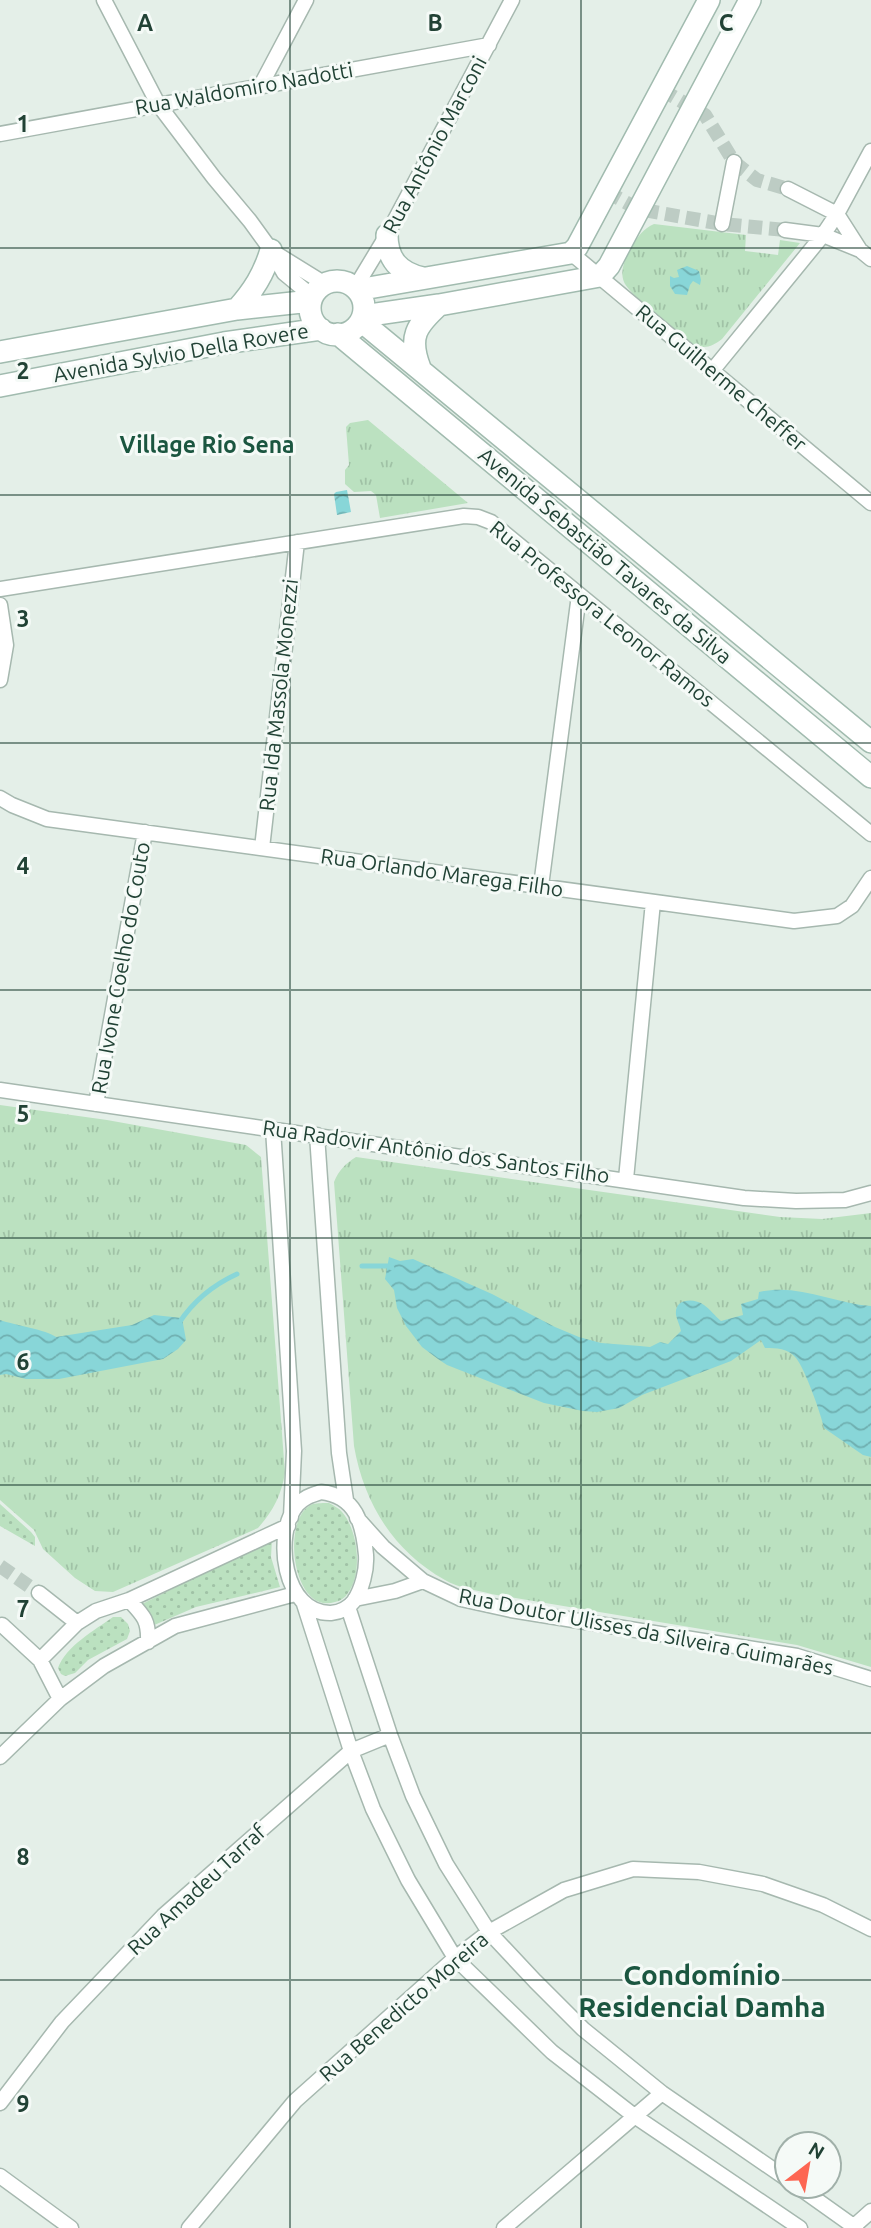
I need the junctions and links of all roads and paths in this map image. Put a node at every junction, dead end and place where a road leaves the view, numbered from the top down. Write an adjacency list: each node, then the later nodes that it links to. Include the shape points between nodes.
1 (104, 0): 8 (street)
2 (306, 0): 7 (street)
3 (512, 0): 6 (street, Rua Antônio Marconi)
4 (709, 0): 19 (main road)
5 (750, 0): 21 (main road)
6 (489, 45): 7 (street, Rua Waldomiro Nadotti); 16 (street, Rua Antônio Marconi)
7 (260, 87): 8 (street, Rua Waldomiro Nadotti)
8 (158, 104): 9 (street, Rua Waldomiro Nadotti); 18 (street)
9 (0, 134)
10 (871, 151): 13 (street)
11 (734, 162): 14 (street)
12 (788, 189): 13 (street)
13 (837, 214): 17 (street); 20 (street)
14 (722, 223)
15 (785, 230): 17 (street)
16 (387, 234): 22 (main road, via 387,248 397,265); 23 (street, Rua Antônio Marconi)
17 (823, 235): 20 (street); 31 (street)
18 (271, 250): 24 (street); 26 (main road, via 254,290)
19 (571, 253): 21 (street, Rua Guilherme Cheffer); 22 (main road)
20 (866, 254)
21 (600, 276): 25 (main road); 31 (street, Rua Guilherme Cheffer)
22 (423, 278): 23 (main road)
23 (356, 289): 24 (main road, via 332,282); 27 (main road, via 364,304)
24 (316, 294): 26 (main road, Avenida Sylvio Della Rovere); 28 (main road, via 312,316)
25 (439, 305): 27 (main road); 30 (main road, via 414,336)
26 (237, 309): 29 (main road, Avenida Sylvio Della Rovere)
27 (362, 318): 28 (main road, via 353,329); 30 (main road, Avenida Sebastião Tavares da Silva)
28 (330, 332): 32 (main road, Avenida Sylvio Della Rovere, via 224,343); 40 (main road, Avenida Sebastião Tavares da Silva)
29 (0, 352)
30 (420, 368): 38 (main road, Avenida Sebastião Tavares da Silva)
31 (712, 370): 33 (street, Rua Guilherme Cheffer)
32 (0, 386)
33 (871, 503)
34 (297, 542): 35 (street, Rua Professora Leonor Ramos); 36 (street, Rua Professora Leonor Ramos, via 478,517 491,522); 46 (street, Rua Ida Massola Monezzi)
35 (0, 589)
36 (579, 595): 45 (street, Rua Professora Leonor Ramos); 48 (street)
37 (0, 605): 39 (street, via 6,645)
38 (779, 667): 40 (main road, via 777,677); 41 (main road, Avenida Sebastião Tavares da Silva)
39 (0, 680)
40 (762, 687): 42 (main road, Avenida Sebastião Tavares da Silva)
41 (871, 742)
42 (871, 778)
43 (0, 797): 44 (street, Rua Orlando Marega Filho, via 47,819)
44 (145, 832): 46 (street, Rua Orlando Marega Filho); 51 (street, Rua Ivone Coelho do Couto)
45 (871, 834)
46 (262, 848): 48 (street, Rua Orlando Marega Filho)
47 (871, 878): 49 (street, Rua Orlando Marega Filho, via 852,906 837,916 794,921)
48 (541, 886): 49 (street, Rua Orlando Marega Filho)
49 (653, 902): 54 (street)
50 (0, 1090): 51 (street, Rua Radovir Antônio dos Santos Filho)
51 (96, 1104): 52 (street, Rua Radovir Antônio dos Santos Filho)
52 (273, 1129): 53 (street, Rua Radovir Antônio dos Santos Filho); 58 (street, via 294,1451)
53 (317, 1135): 54 (street, Rua Radovir Antônio dos Santos Filho); 56 (street)
54 (625, 1179): 55 (street, Rua Radovir Antônio dos Santos Filho, via 744,1198 796,1201 845,1200)
55 (871, 1193)
56 (346, 1500): 57 (street); 58 (street, via 321,1492 308,1496 297,1505)
57 (357, 1518): 59 (street, Rua Doutor Ulisses da Silveira Guimarães); 63 (street, via 367,1561)
58 (289, 1522): 61 (street, via 286,1563); 62 (street)
59 (423, 1581): 63 (street); 68 (street, Rua Doutor Ulisses da Silveira Guimarães, via 461,1599 511,1611 797,1656)
60 (39, 1593): 64 (street)
61 (300, 1599): 63 (street, via 321,1612 341,1611); 66 (street, via 175,1626); 71 (street)
62 (129, 1600): 64 (street); 66 (street, via 146,1618)
63 (352, 1603): 70 (street)
64 (77, 1623): 67 (street)
65 (2, 1625): 67 (street)
66 (148, 1642): 69 (street, via 104,1666)
67 (40, 1660): 69 (street)
68 (871, 1679)
69 (60, 1699): 72 (street)
70 (390, 1735): 71 (street, Rua Amadeu Tarraf); 74 (street, via 446,1864)
71 (351, 1751): 75 (street, via 408,1880); 77 (street, Rua Amadeu Tarraf, via 163,1916 62,2022)
72 (0, 1757)
73 (871, 1929): 74 (street, Rua Benedicto Moreira, via 823,1905 763,1884 699,1872 634,1869 565,1890)
74 (489, 1931): 75 (street, Rua Benedicto Moreira); 76 (street, via 583,2029)
75 (455, 1958): 78 (street, via 552,2052); 85 (street, Rua Benedicto Moreira, via 295,2101)
76 (662, 2093): 78 (street); 79 (street)
77 (0, 2103)
78 (633, 2115): 86 (street); 87 (street)
79 (773, 2169)
80 (0, 2176): 84 (street)
81 (816, 2200): 83 (street)
82 (871, 2211): 83 (street)
83 (854, 2227)
84 (71, 2228)
85 (188, 2228)
86 (504, 2228)
87 (800, 2228)

